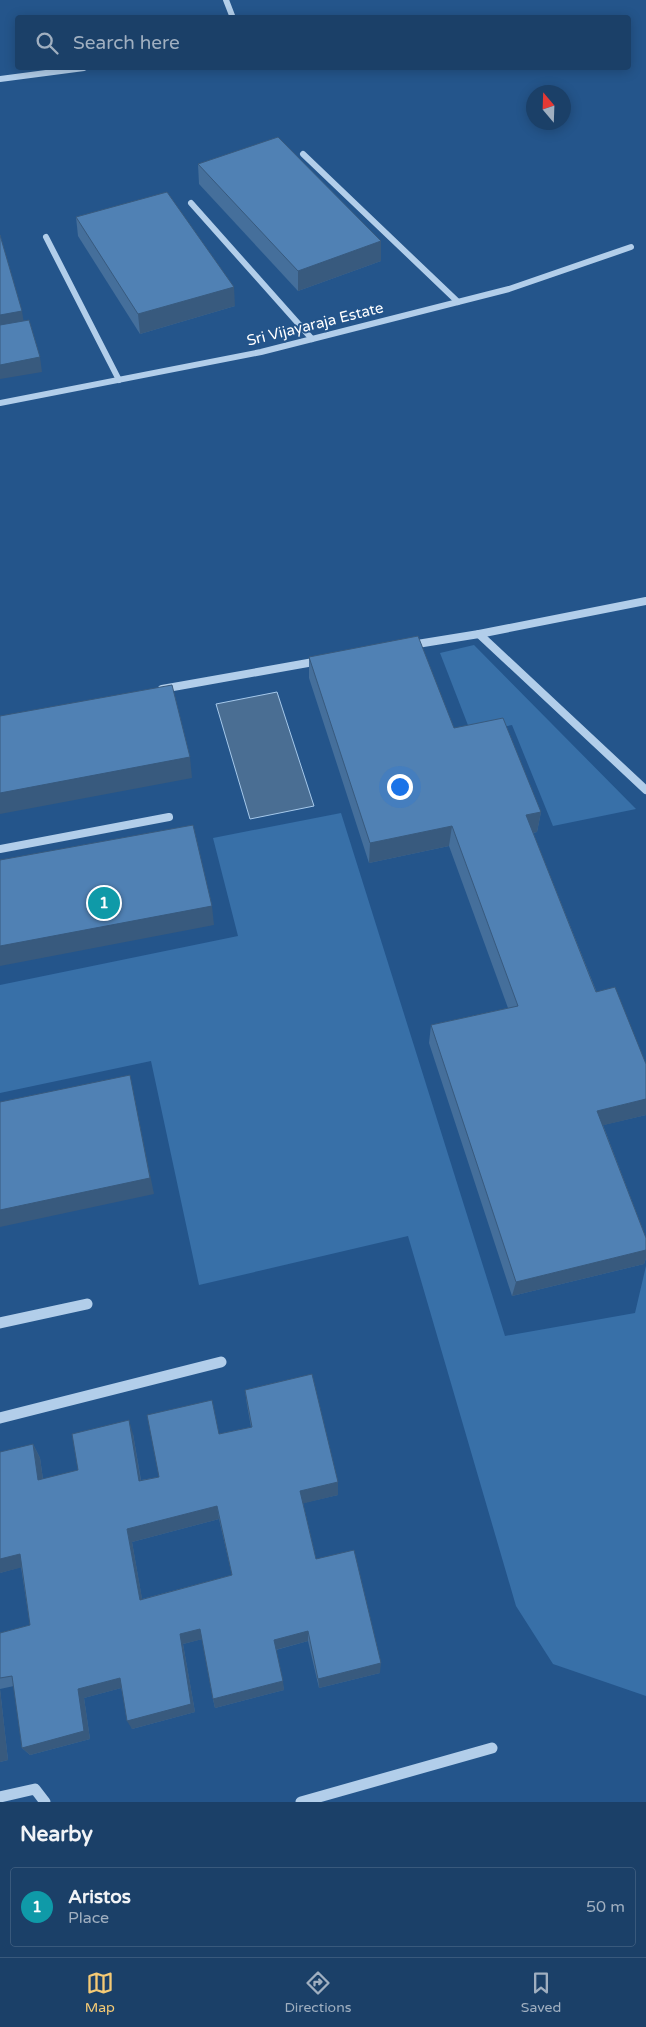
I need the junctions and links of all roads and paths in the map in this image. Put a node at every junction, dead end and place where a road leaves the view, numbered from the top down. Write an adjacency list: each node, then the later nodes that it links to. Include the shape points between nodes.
1 (226, 0): 2 (street)
2 (232, 15)
3 (69, 70): 4 (street)
4 (0, 79)
5 (303, 154): 9 (street)
6 (191, 203): 10 (street)
7 (46, 237): 11 (street)
8 (631, 248): 9 (street, Sri Vijayaraja Estate, via 509,289)
9 (458, 302): 10 (street, Sri Vijayaraja Estate)
10 (312, 339): 11 (street, Sri Vijayaraja Estate)
11 (119, 380): 12 (street, Sri Vijayaraja Estate)
12 (0, 402)
13 (646, 602): 14 (street)
14 (478, 634): 15 (street); 18 (street)
15 (401, 647)
16 (324, 660): 17 (street)
17 (152, 691)
18 (646, 790)
19 (169, 817): 20 (street)
20 (0, 849)
21 (87, 1304): 22 (street)
22 (0, 1323)
23 (221, 1362): 24 (street)
24 (0, 1418)
25 (492, 1748): 28 (street)
26 (0, 1797): 27 (street, via 35,1789)
27 (45, 1802)
28 (301, 1802)

